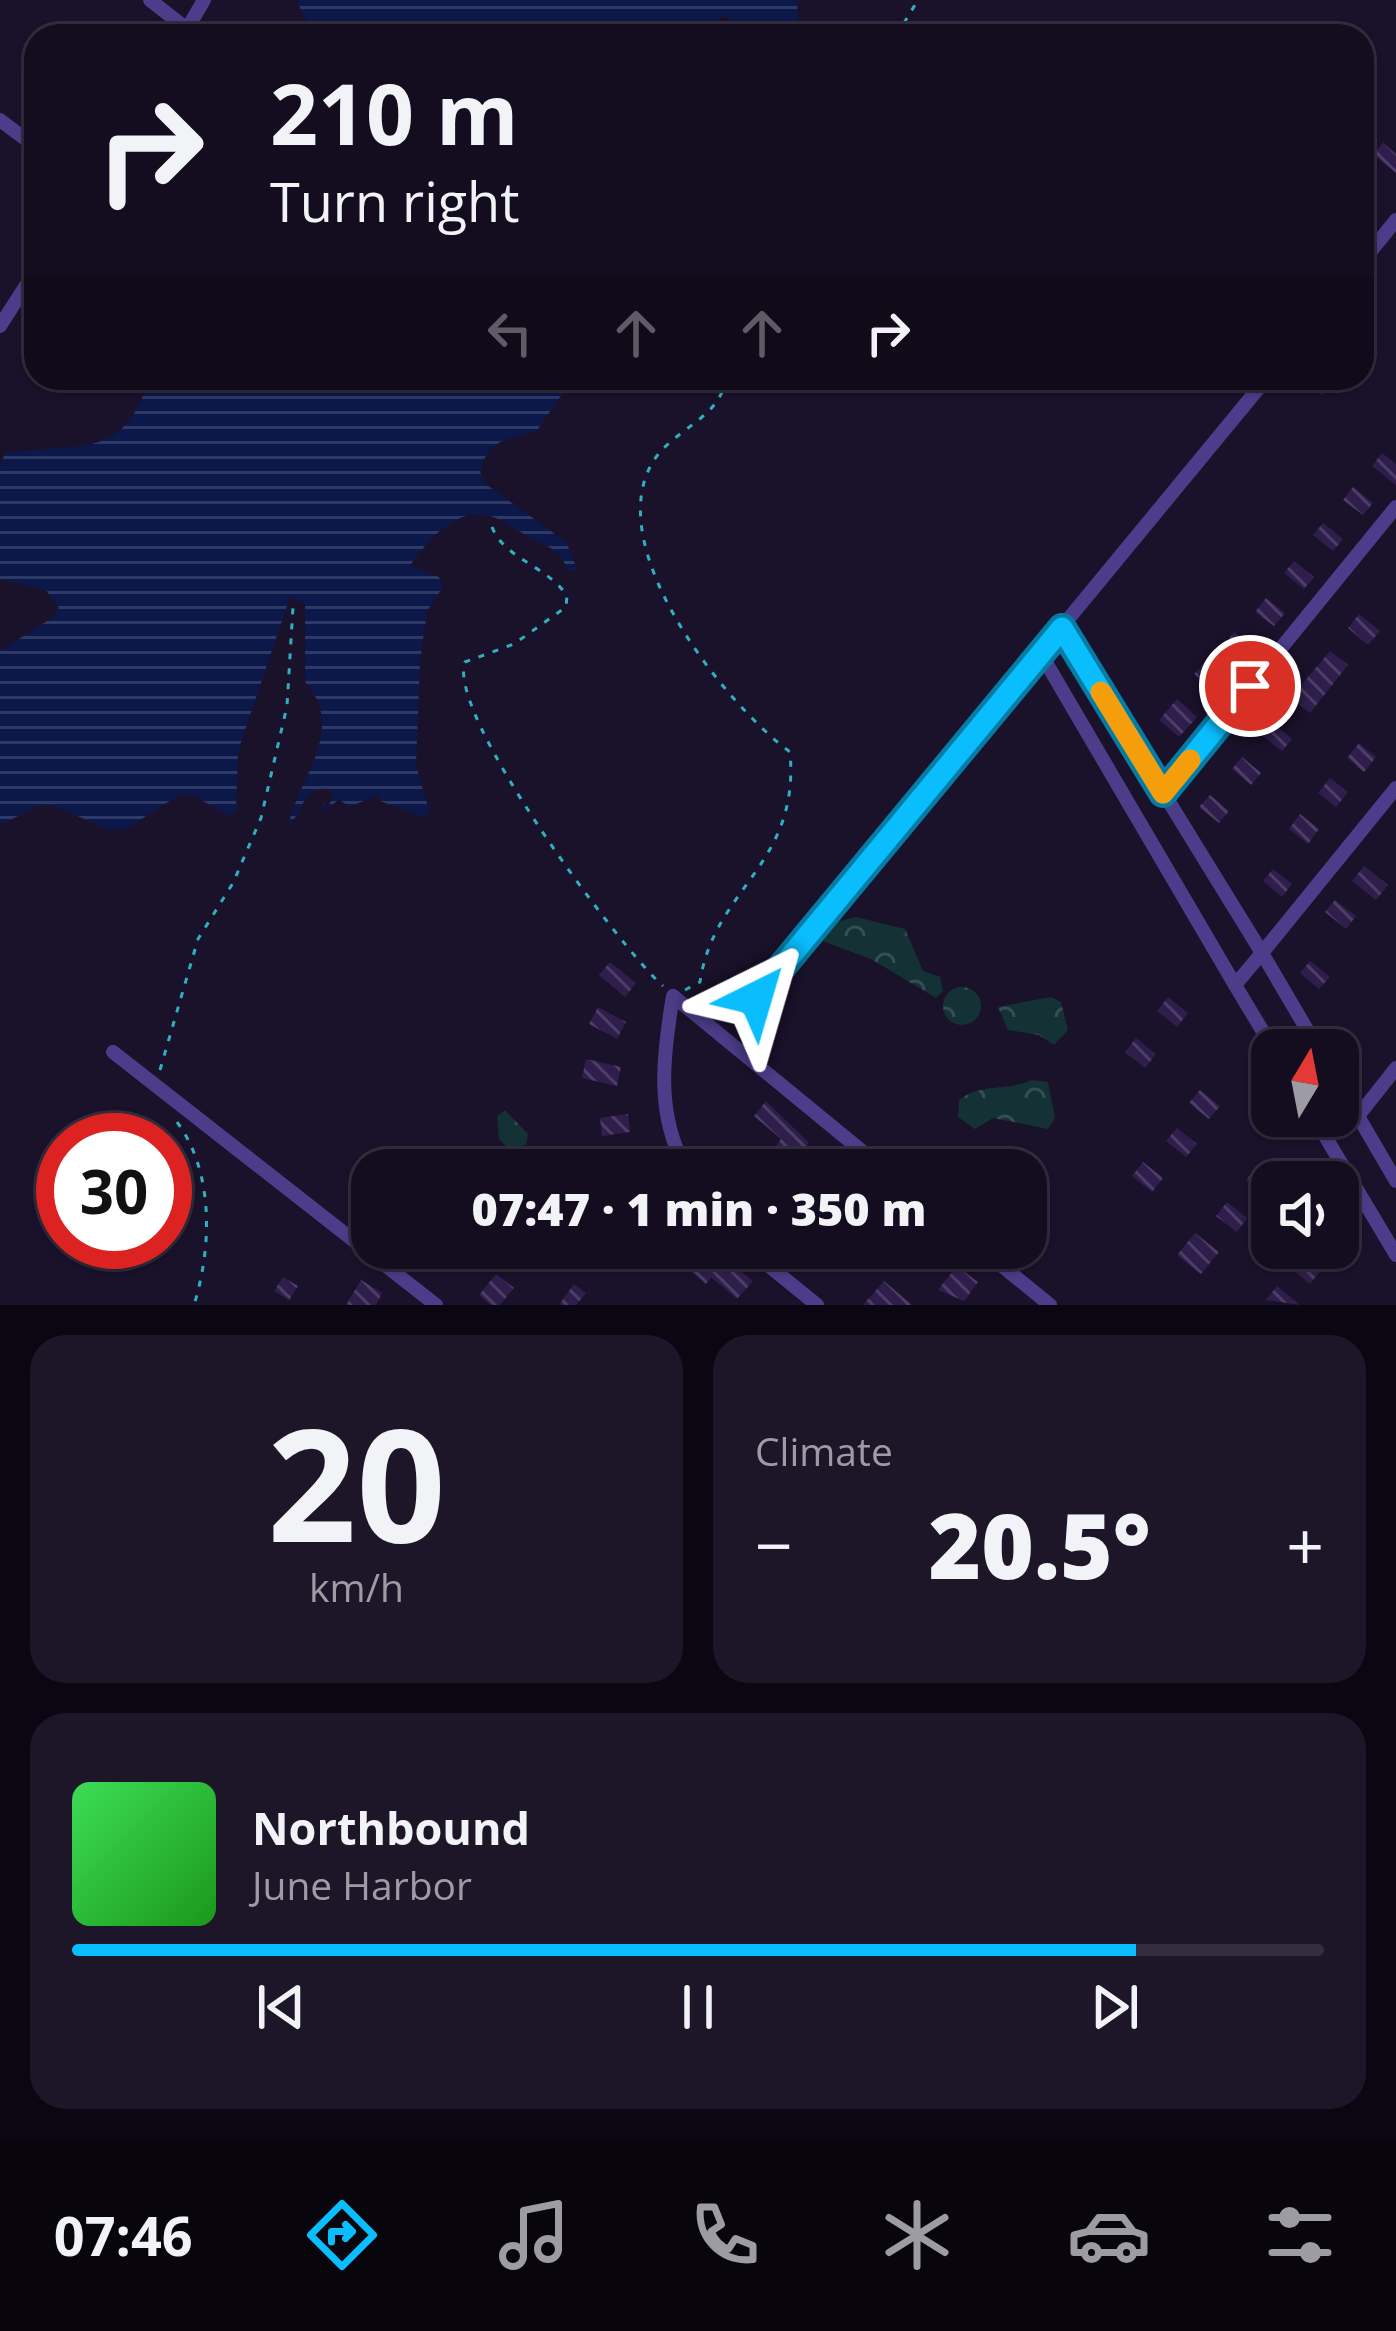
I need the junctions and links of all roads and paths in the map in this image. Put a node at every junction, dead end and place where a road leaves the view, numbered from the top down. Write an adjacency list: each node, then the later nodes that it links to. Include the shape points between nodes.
1 (150, 0): 2 (street)
2 (176, 24)
3 (1396, 220): 4 (street)
4 (1374, 247)
5 (24, 289): 6 (street)
6 (0, 326)
7 (722, 390): 18 (path, via 717,406 666,444 649,469 641,525 708,669 790,752 791,796 771,854 714,932 700,982)
8 (1257, 390): 12 (street)
9 (1396, 507): 15 (street)
10 (492, 527): 18 (path, via 504,547 545,571 567,596 566,607 534,632 465,662 470,710 500,769 630,957)
11 (293, 607): 24 (path, via 286,706 261,818 198,939)
12 (1062, 628): 13 (street); 15 (street)
13 (1041, 654): 17 (street); 19 (street)
14 (1396, 788): 16 (street)
15 (1163, 793): 16 (street)
16 (1262, 953): 17 (street); 21 (street)
17 (1235, 985): 20 (street)
18 (673, 996): 29 (street, via 661,1066); 30 (street)
19 (756, 998)
20 (1261, 1029)
21 (1307, 1029)
22 (113, 1052): 24 (street)
23 (1396, 1068): 25 (street)
24 (158, 1086): 36 (street)
25 (1359, 1115)
26 (1359, 1118): 31 (street)
27 (1326, 1137): 32 (street)
28 (192, 1147): 35 (path, via 204,1248)
29 (674, 1149)
30 (859, 1149)
31 (1396, 1181)
32 (1396, 1255)
33 (773, 1269): 37 (street)
34 (1006, 1269): 38 (street)
35 (194, 1305)
36 (436, 1305)
37 (817, 1305)
38 (1050, 1305)

